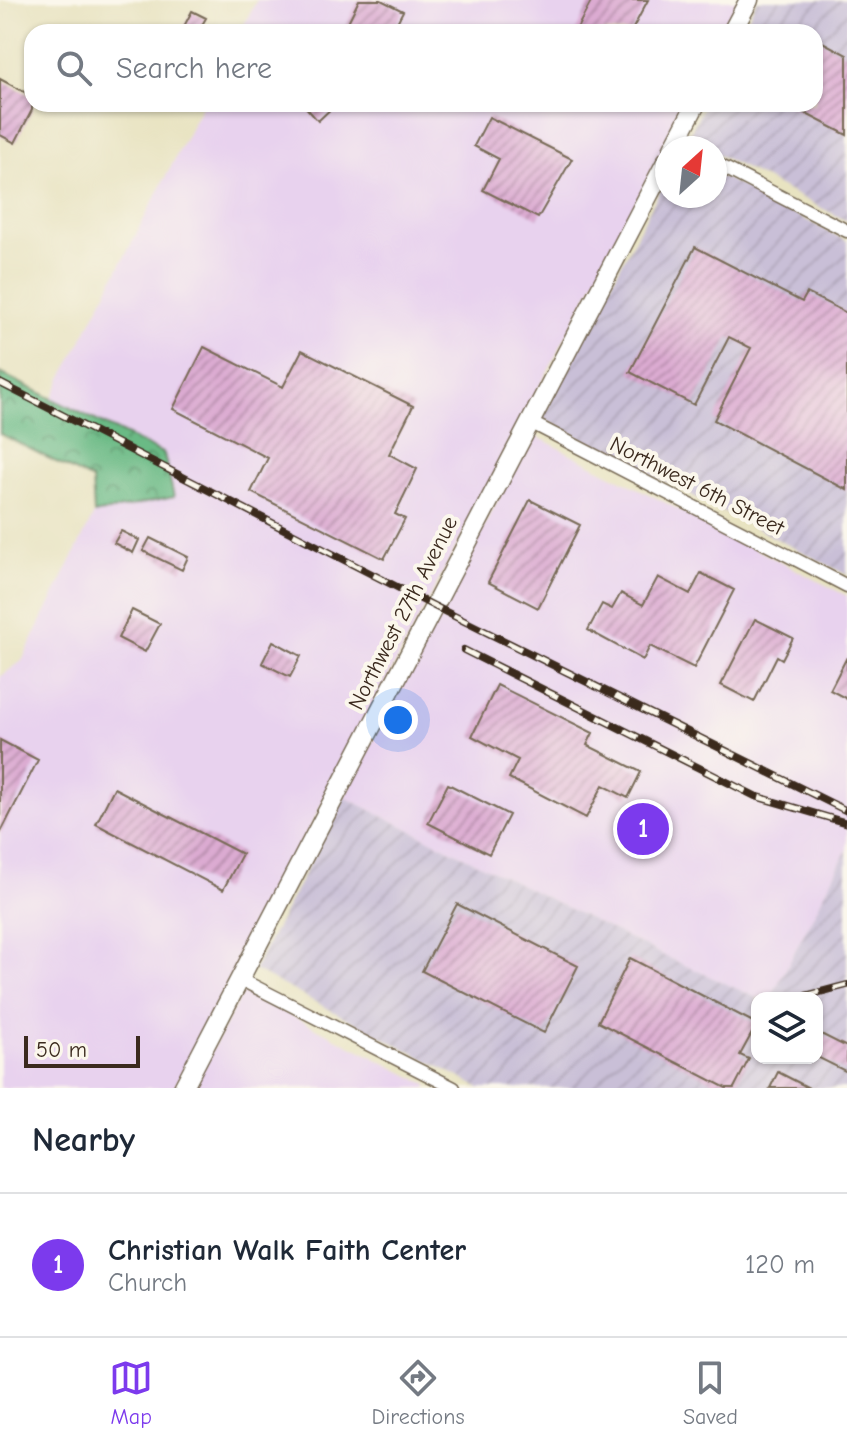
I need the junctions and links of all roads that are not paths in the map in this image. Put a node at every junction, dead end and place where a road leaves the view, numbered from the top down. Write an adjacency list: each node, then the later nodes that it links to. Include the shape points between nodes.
1 (749, 0): 2 (main road)
2 (736, 24)
3 (693, 112): 4 (main road)
4 (682, 136)
5 (727, 169): 7 (street)
6 (655, 183): 8 (main road, Northwest 27th Avenue)
7 (847, 231)
8 (530, 422): 9 (street, Northwest 6th Street); 10 (main road, Northwest 27th Avenue)
9 (847, 586)
10 (240, 979): 11 (main road, Northwest 27th Avenue); 12 (street)
11 (183, 1088)
12 (454, 1088)

